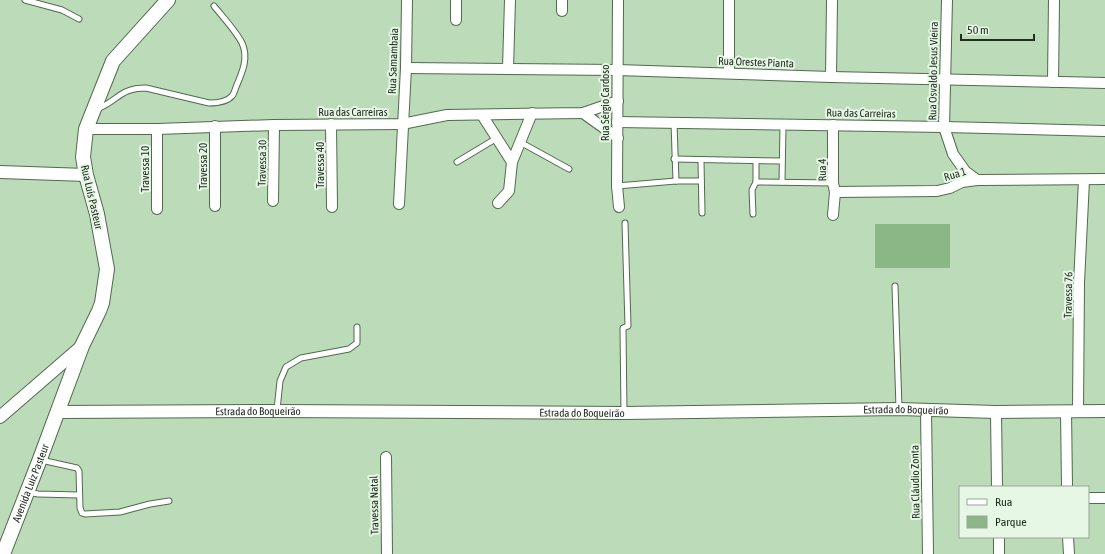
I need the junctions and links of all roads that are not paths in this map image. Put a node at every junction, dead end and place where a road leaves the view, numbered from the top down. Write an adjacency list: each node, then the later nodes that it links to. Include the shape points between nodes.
1 (25, 0): 14 (lane, via 62,10)
2 (168, 0): 25 (main road, Rua Luís Pasteur, via 113,61)
3 (407, 0): 16 (street, Rua Samambaia)
4 (456, 0): 15 (street)
5 (510, 0): 17 (street)
6 (562, 0): 13 (street)
7 (618, 0): 18 (street, Rua Sérgio Cardoso)
8 (729, 0): 19 (street)
9 (832, 0): 20 (street)
10 (947, 0): 21 (street, Rua Osvaldo Jesus Vieira)
11 (1054, 0): 22 (street)
12 (214, 6): 25 (lane, via 242,42 245,50 242,75 232,96 225,101 209,103 138,88 123,92 103,107)
13 (562, 11)
14 (79, 19)
15 (456, 20)
16 (406, 68): 17 (street, Rua Orestes Pianta); 32 (street, Rua Samambaia)
17 (508, 68): 18 (street, Rua Orestes Pianta)
18 (617, 70): 19 (street, Rua Orestes Pianta); 24 (street, Rua Sérgio Cardoso)
19 (729, 73): 20 (street, Rua Orestes Pianta)
20 (831, 77): 21 (street, Rua Orestes Pianta)
21 (945, 79): 22 (street, Rua Orestes Pianta); 37 (street, Rua Osvaldo Jesus Vieira)
22 (1053, 82): 23 (street, Rua Orestes Pianta)
23 (1105, 83)
24 (618, 101): 27 (street, Rua das Carreiras); 29 (street, Rua Sérgio Cardoso)
25 (93, 109): 38 (main road, Rua Luís Pasteur)
26 (532, 113): 27 (street, Rua das Carreiras); 28 (street, Rua das Carreiras); 43 (street)
27 (583, 113): 42 (street)
28 (482, 115): 32 (street, Rua das Carreiras, via 447,115); 41 (street)
29 (617, 122): 30 (street, Rua das Carreiras); 42 (street, Rua Sérgio Cardoso)
30 (674, 123): 33 (street, Rua das Carreiras); 44 (lane)
31 (332, 124): 32 (street, Rua das Carreiras); 34 (street, Rua das Carreiras); 66 (street, Travessa 40)
32 (402, 124): 64 (street, Rua Samambaia)
33 (784, 124): 35 (street, Rua das Carreiras); 47 (lane)
34 (274, 125): 36 (street, Rua das Carreiras); 62 (street, Travessa 30)
35 (833, 125): 37 (street, Rua das Carreiras); 61 (street, Rua 4)
36 (215, 126): 39 (street, Rua das Carreiras); 65 (street, Travessa 20)
37 (944, 126): 40 (street, Rua das Carreiras); 54 (street, Rua Osvaldo Jesus Vieira, via 953,154 965,171)
38 (86, 129): 39 (street, Rua das Carreiras); 52 (main road, Rua Luís Pasteur, via 83,158)
39 (157, 129): 68 (street, Travessa 10)
40 (1105, 132)
41 (497, 138): 48 (lane); 49 (street)
42 (618, 138): 60 (street, Rua Sérgio Cardoso)
43 (520, 142): 49 (street); 50 (lane)
44 (674, 159): 45 (lane); 56 (lane)
45 (701, 161): 46 (lane); 57 (lane)
46 (756, 161): 47 (lane); 58 (lane)
47 (782, 161): 59 (lane)
48 (457, 162)
49 (512, 162): 63 (street, via 509,191)
50 (569, 169)
51 (0, 172): 52 (street)
52 (86, 175): 75 (main road, Rua Luís Pasteur, via 97,214 107,269 99,311)
53 (1105, 179): 55 (street, Rua 1)
54 (977, 180): 55 (street, Rua 1); 61 (street, Rua 1, via 962,182 937,191)
55 (1084, 180): 78 (street, Travessa 76, via 1079,283)
56 (676, 181): 57 (lane); 60 (lane)
57 (701, 181): 69 (lane)
58 (756, 182): 59 (lane); 70 (lane, via 752,190)
59 (782, 182): 61 (lane)
60 (617, 186): 67 (street, Rua Sérgio Cardoso)
61 (834, 188): 71 (street, Rua 4)
62 (273, 201)
63 (498, 203)
64 (399, 204)
65 (216, 206)
66 (332, 207)
67 (619, 207)
68 (157, 209)
69 (702, 213)
70 (753, 214)
71 (833, 215)
72 (625, 223): 84 (lane, via 628,326 623,328)
73 (895, 286): 76 (lane)
74 (357, 327): 79 (lane, via 357,343 349,349 300,358 286,367 280,381)
75 (82, 346): 82 (main road, Rua Luís Pasteur); 85 (street)
76 (899, 409): 77 (street, Estrada do Boqueirão); 84 (street, Estrada do Boqueirão)
77 (926, 410): 83 (street, Estrada do Boqueirão); 99 (street, Rua Cláudio Zonta)
78 (1078, 410): 80 (street, Estrada do Boqueirão); 81 (street, Estrada do Boqueirão)
79 (277, 411): 82 (street, Estrada do Boqueirão); 84 (street, Estrada do Boqueirão)
80 (1066, 411): 83 (street, Estrada do Boqueirão); 89 (street)
81 (1105, 411)
82 (58, 412): 87 (main road, Avenida Luiz Pasteur)
83 (996, 412): 88 (street)
84 (624, 413)
85 (0, 417)
86 (386, 456): 98 (street, Travessa Natal)
87 (40, 459): 90 (main road, Avenida Luiz Pasteur); 91 (lane, via 78,468)
88 (998, 486)
89 (1068, 486)
90 (28, 491): 91 (lane, via 38,494); 97 (main road, Avenida Luiz Pasteur)
91 (79, 495): 94 (lane, via 80,508 85,514 120,512)
92 (1089, 498): 93 (street)
93 (1105, 498)
94 (169, 501)
95 (999, 538): 100 (street)
96 (1068, 538): 101 (street)
97 (3, 554)
98 (387, 554)
99 (928, 554)
100 (999, 554)
101 (1069, 554)

